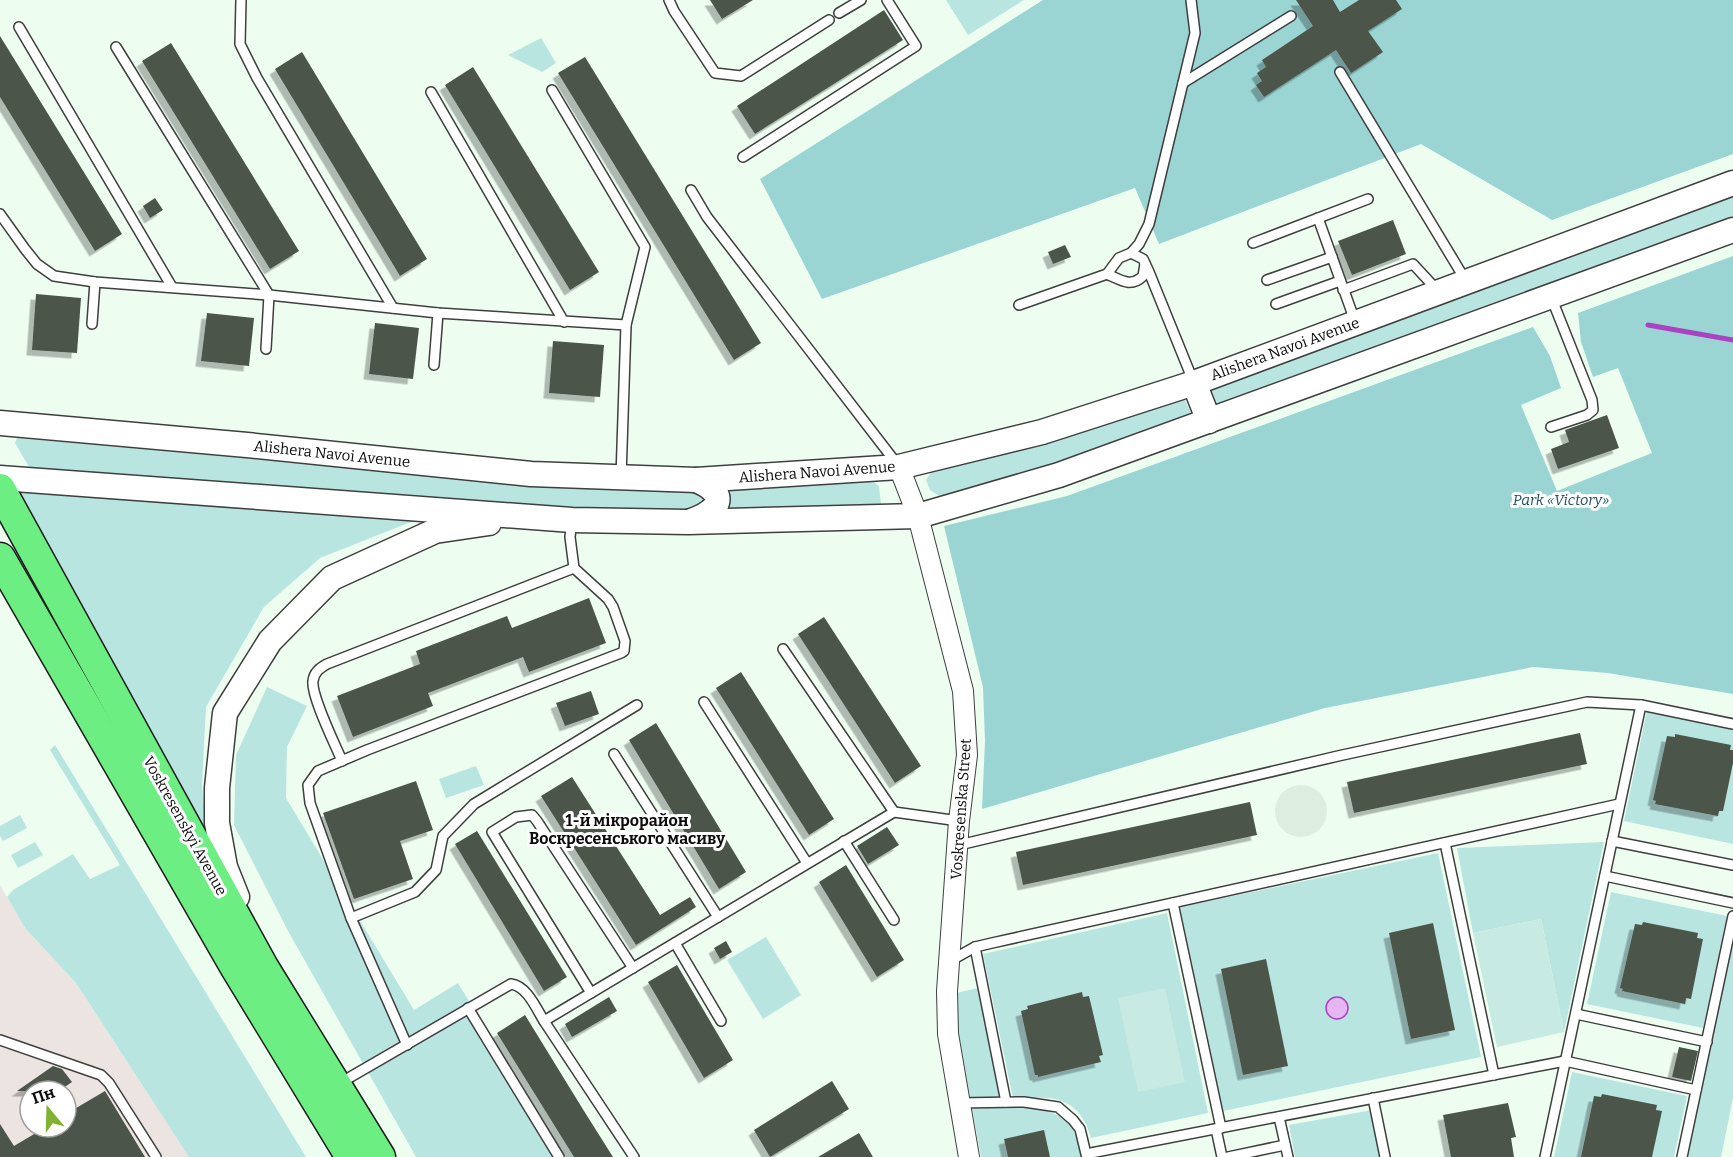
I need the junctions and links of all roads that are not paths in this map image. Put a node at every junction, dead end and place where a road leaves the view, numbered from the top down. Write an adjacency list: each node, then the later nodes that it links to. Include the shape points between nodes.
1 (242, 0): 43 (lane, via 240,44)
2 (669, 0): 8 (lane, via 715,74 741,76)
3 (861, 0): 6 (lane)
4 (887, 0): 15 (lane, via 916,46)
5 (1191, 0): 12 (lane, via 1194,33)
6 (840, 14)
7 (1290, 16): 12 (lane)
8 (829, 20)
9 (19, 27): 37 (lane)
10 (116, 48): 39 (lane)
11 (1340, 72): 35 (lane)
12 (1183, 83): 24 (lane, via 1149,222)
13 (552, 90): 48 (lane, via 645,248)
14 (431, 92): 45 (lane)
15 (742, 156)
16 (1733, 183): 35 (street, Alishera Navoi Avenue)
17 (691, 190): 55 (lane, via 707,217)
18 (1368, 199): 20 (lane)
19 (0, 214): 21 (lane)
20 (1318, 218): 23 (lane); 26 (lane)
21 (4, 229): 33 (lane, via 54,276)
22 (1733, 230): 40 (street)
23 (1253, 243)
24 (1139, 244): 25 (lane); 28 (lane)
25 (1131, 253): 27 (lane); 28 (lane)
26 (1332, 257): 32 (lane); 36 (lane)
27 (1116, 262): 29 (lane); 31 (lane)
28 (1145, 263): 30 (lane); 34 (lane)
29 (1107, 274): 31 (lane); 42 (lane)
30 (1143, 276): 31 (lane, via 1133,283); 34 (lane)
31 (1120, 280)
32 (1267, 280)
33 (95, 282): 37 (lane); 46 (lane)
34 (1153, 282): 51 (lane)
35 (1467, 283): 38 (street, Alishera Navoi Avenue)
36 (1342, 286): 38 (lane, via 1413,264); 41 (lane); 47 (lane)
37 (172, 287): 39 (lane)
38 (1439, 293): 47 (street, Alishera Navoi Avenue)
39 (269, 295): 43 (lane); 49 (lane)
40 (1551, 297): 52 (street); 54 (lane, via 1593,410)
41 (1276, 304)
42 (1019, 305)
43 (393, 309): 44 (lane)
44 (438, 314): 45 (lane); 50 (lane)
45 (564, 322): 48 (lane)
46 (92, 324)
47 (1356, 324): 51 (street, Alishera Navoi Avenue)
48 (626, 325): 56 (lane)
49 (266, 349)
50 (434, 365)
51 (1194, 383): 52 (street); 55 (street, Alishera Navoi Avenue, via 1042,432)
52 (1209, 421): 61 (street, via 1059,476)
53 (0, 423): 56 (street, Alishera Navoi Avenue, via 531,474)
54 (1551, 427)
55 (899, 467): 58 (street, Alishera Navoi Avenue); 61 (street, Voskresenska Street)
56 (621, 477): 58 (street, Alishera Navoi Avenue)
57 (0, 478): 60 (street)
58 (696, 480): 63 (street, via 711,486 717,494 717,504 706,516)
59 (0, 489): 92 (main road, Voskresenskyi Avenue)
60 (527, 516): 62 (street); 92 (street, via 435,531 332,578 270,641 225,713 217,823 225,867)
61 (918, 516): 63 (street); 75 (street, Voskresenska Street, via 963,691 968,755)
62 (572, 520): 63 (street); 65 (lane)
63 (688, 522)
64 (0, 558): 115 (main road, Voskresenskyi Avenue, via 236,968)
65 (574, 568): 72 (lane, via 319,669 314,674 313,690); 72 (lane, via 613,607 625,641 621,653)
66 (783, 649): 74 (lane)
67 (704, 702): 80 (lane)
68 (637, 705): 87 (lane, via 474,804 443,836 436,870 415,892)
69 (1641, 705): 70 (lane); 73 (lane); 79 (lane, via 1587,702)
70 (1733, 724)
71 (614, 754): 86 (lane)
72 (342, 761): 87 (lane, via 318,771 308,785 308,794)
73 (1619, 804): 77 (lane); 78 (lane)
74 (894, 812): 75 (lane); 76 (lane)
75 (959, 821): 79 (street, Voskresenska Street)
76 (844, 841): 80 (lane); 88 (lane)
77 (1612, 841): 81 (lane); 82 (lane)
78 (1444, 843): 83 (lane); 103 (lane)
79 (959, 845): 91 (street, Voskresenska Street)
80 (807, 863): 86 (lane)
81 (1733, 865)
82 (1605, 876): 84 (lane); 96 (lane)
83 (1173, 903): 90 (lane); 110 (lane)
84 (1733, 903)
85 (1733, 916): 100 (lane)
86 (718, 917): 89 (lane)
87 (351, 918): 101 (lane)
88 (894, 920)
89 (675, 943): 93 (lane); 98 (lane)
90 (975, 947): 91 (lane); 107 (lane)
91 (950, 961): 108 (street, Voskresenska Street, via 948,1034)
92 (263, 967): 104 (main road, Voskresenskyi Avenue)
93 (633, 968): 94 (lane); 94 (lane, via 537,821 532,815 516,817 492,832)
94 (591, 993): 97 (lane)
95 (468, 1008): 97 (lane, via 503,987 518,985); 101 (lane); 117 (lane)
96 (1576, 1014): 100 (lane); 102 (lane)
97 (544, 1021): 118 (lane)
98 (721, 1022)
99 (0, 1040): 114 (lane, via 101,1075)
100 (1707, 1042): 105 (lane)
101 (407, 1045): 104 (lane)
102 (1565, 1061): 103 (lane); 105 (lane); 124 (lane)
103 (1494, 1075): 106 (lane)
104 (335, 1086): 116 (main road, Voskresenskyi Avenue)
105 (1696, 1090): 125 (lane)
106 (1372, 1098): 109 (lane); 123 (lane)
107 (1006, 1102): 108 (lane); 113 (lane, via 1058,1107 1080,1129)
108 (959, 1103): 119 (street, Voskresenska Street)
109 (1280, 1117): 110 (lane); 111 (lane)
110 (1218, 1129): 112 (lane); 120 (lane)
111 (1285, 1145): 121 (lane); 122 (lane)
112 (1115, 1153): 113 (lane)
113 (1086, 1156)
114 (156, 1157)
115 (351, 1157)
116 (380, 1157)
117 (559, 1157)
118 (634, 1157)
119 (969, 1157)
120 (1222, 1157)
121 (1228, 1157)
122 (1288, 1157)
123 (1385, 1157)
124 (1545, 1157)
125 (1682, 1157)

